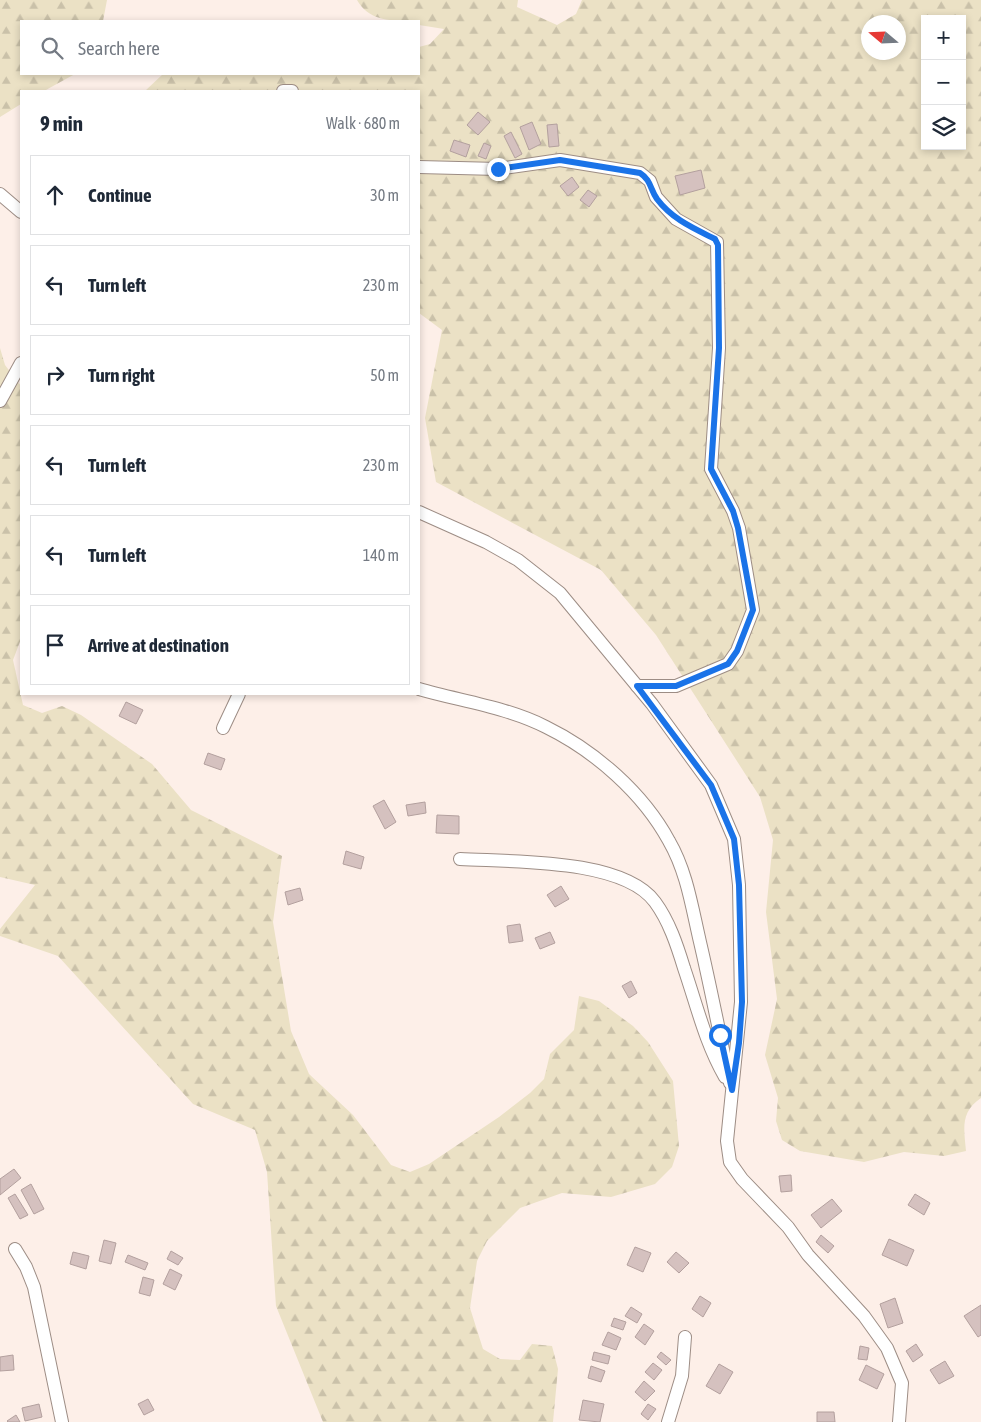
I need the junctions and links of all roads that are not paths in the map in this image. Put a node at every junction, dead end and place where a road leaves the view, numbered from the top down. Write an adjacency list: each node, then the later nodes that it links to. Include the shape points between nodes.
1 (420, 168): 7 (street, via 498,169 560,160 640,173 650,181 656,197 676,219 716,242 719,348 711,469 733,511 753,610 737,651 728,664 676,686)
2 (0, 194): 3 (street)
3 (20, 211)
4 (20, 365): 5 (street)
5 (0, 401)
6 (420, 512): 7 (street, via 486,542 549,583)
7 (637, 686): 12 (street, via 711,785 734,839 739,885 742,1002)
8 (420, 689): 12 (street, via 515,715 546,727 606,767 643,804 670,841 688,885)
9 (239, 695): 10 (street)
10 (223, 728)
11 (460, 859): 12 (street, via 588,868 640,889 654,901 669,926 711,1052)
12 (732, 1090): 17 (street, via 727,1141 730,1162 864,1316 887,1348 902,1383)
13 (15, 1249): 15 (street, via 34,1287)
14 (685, 1337): 16 (street, via 682,1376)
15 (62, 1422)
16 (668, 1422)
17 (899, 1422)

